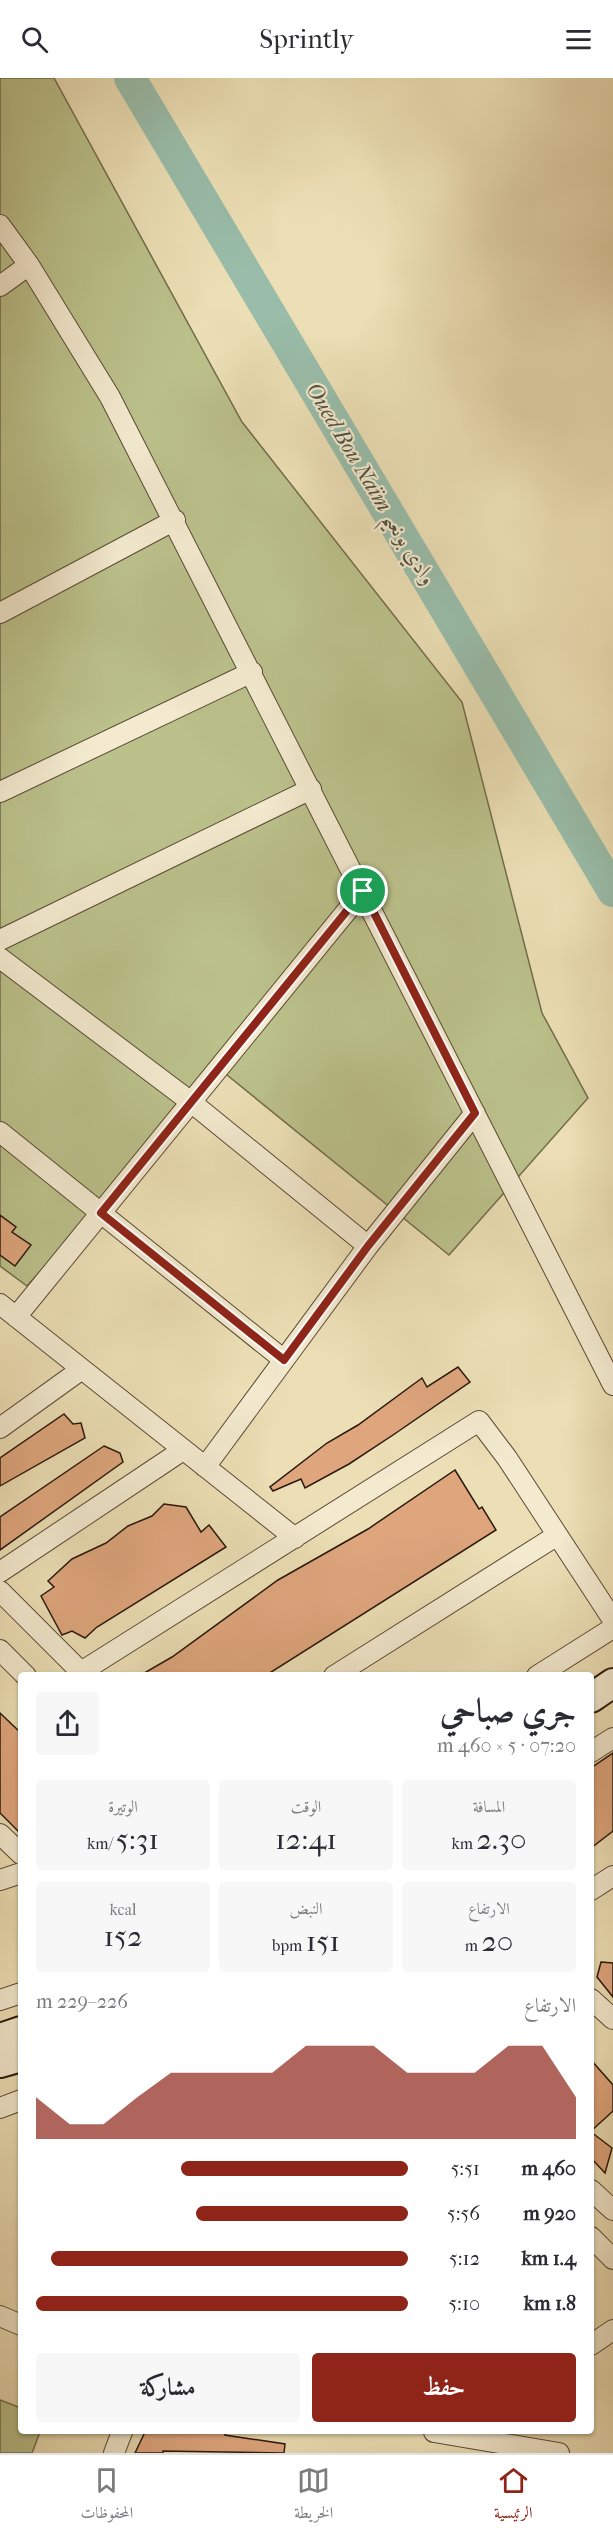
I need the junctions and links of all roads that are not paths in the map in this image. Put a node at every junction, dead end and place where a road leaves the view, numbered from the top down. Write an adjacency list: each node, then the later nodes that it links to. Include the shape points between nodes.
1 (0, 225): 2 (street)
2 (29, 265): 3 (street); 4 (street, via 110,397)
3 (0, 286)
4 (175, 519): 5 (street); 6 (street)
5 (0, 613)
6 (252, 672): 7 (street); 8 (street)
7 (311, 789): 9 (street); 10 (street)
8 (0, 792)
9 (363, 891): 12 (street); 13 (street)
10 (0, 940)
11 (0, 958): 12 (street)
12 (191, 1102): 15 (street); 16 (street)
13 (475, 1113): 16 (street); 21 (street)
14 (0, 1132): 15 (street)
15 (101, 1213): 18 (street); 19 (street)
16 (368, 1246): 19 (street)
17 (0, 1304): 18 (street)
18 (16, 1317): 20 (street)
19 (284, 1360): 24 (street)
20 (82, 1369): 22 (street); 23 (street)
21 (613, 1385)
22 (0, 1428)
23 (183, 1450): 24 (street); 27 (street)
24 (205, 1467): 26 (street)
25 (556, 1536): 26 (street, via 479,1421); 29 (street); 35 (street)
26 (294, 1538): 34 (street)
27 (0, 1572)
28 (0, 1591): 33 (street)
29 (613, 1620)
30 (613, 1628): 36 (street)
31 (0, 1650): 32 (street)
32 (22, 1672)
33 (81, 1672)
34 (86, 1672)
35 (340, 1672)
36 (543, 1672)
37 (613, 1683): 38 (main road)
38 (594, 1696)
39 (613, 1738): 40 (street)
40 (594, 1750)
41 (0, 1834): 42 (street)
42 (18, 1851)
43 (18, 1874): 45 (street)
44 (613, 1876): 46 (street)
45 (0, 1880)
46 (594, 1888)
47 (18, 1994): 48 (street)
48 (0, 2000)
49 (594, 2002): 50 (street)
50 (613, 2019)
51 (18, 2032): 52 (main road)
52 (0, 2038)
53 (18, 2058): 54 (main road)
54 (0, 2063)
55 (18, 2101): 56 (street)
56 (0, 2108)
57 (594, 2193): 58 (street)
58 (613, 2210)
59 (594, 2240): 60 (street)
60 (613, 2259)
61 (0, 2316): 62 (street)
62 (18, 2324)
63 (613, 2330): 64 (street)
64 (594, 2343)
65 (121, 2434): 68 (street)
66 (461, 2434): 67 (street)
67 (506, 2449): 69 (street)
68 (114, 2453)
69 (559, 2453)

